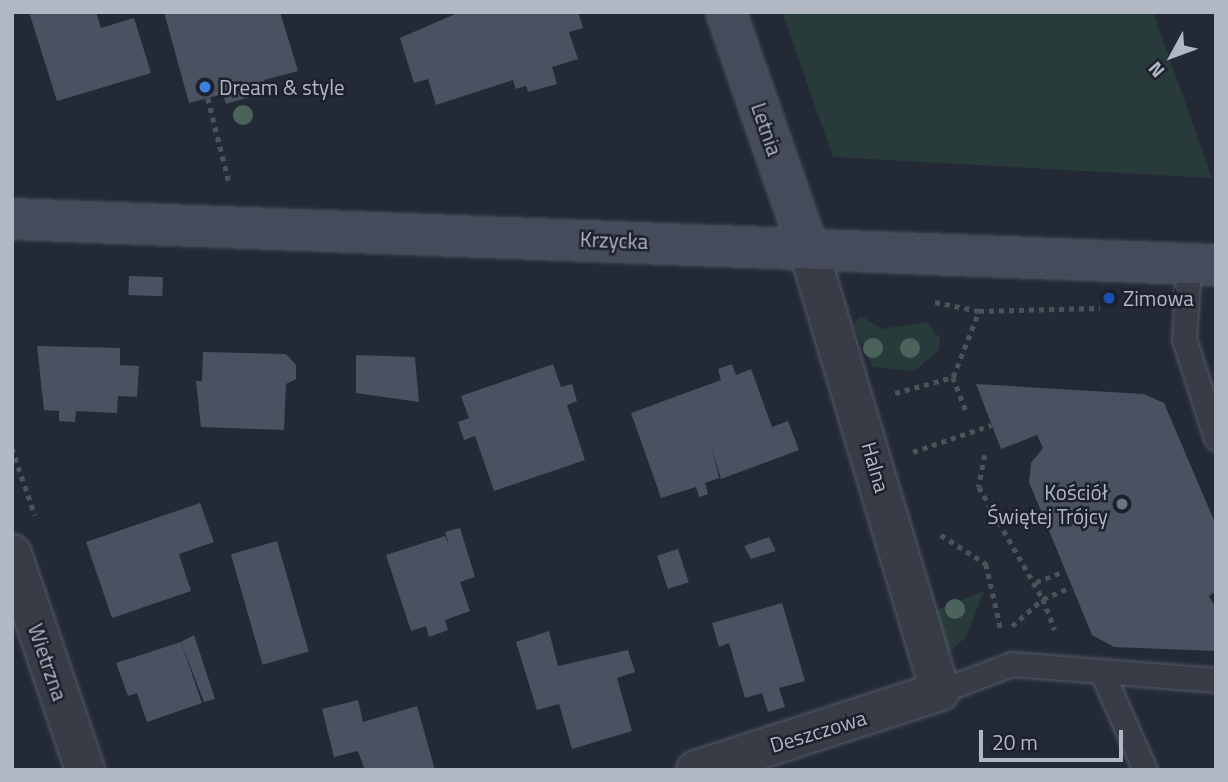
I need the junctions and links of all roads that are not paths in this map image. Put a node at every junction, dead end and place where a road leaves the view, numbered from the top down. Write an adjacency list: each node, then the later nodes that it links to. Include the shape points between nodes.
1 (726, 12): 3 (street, Letnia)
2 (12, 219): 3 (street, Krzycka)
3 (807, 245): 4 (street, Krzycka); 9 (street, Halna)
4 (1203, 265): 5 (lane, via 1184,339)
5 (1216, 438)
6 (12, 554): 10 (street, Wietrzna)
7 (1103, 675): 8 (lane); 9 (lane, via 1012,664); 12 (lane)
8 (1216, 680)
9 (940, 691): 11 (street, Deszczowa)
10 (85, 770)
11 (696, 770)
12 (1145, 770)

